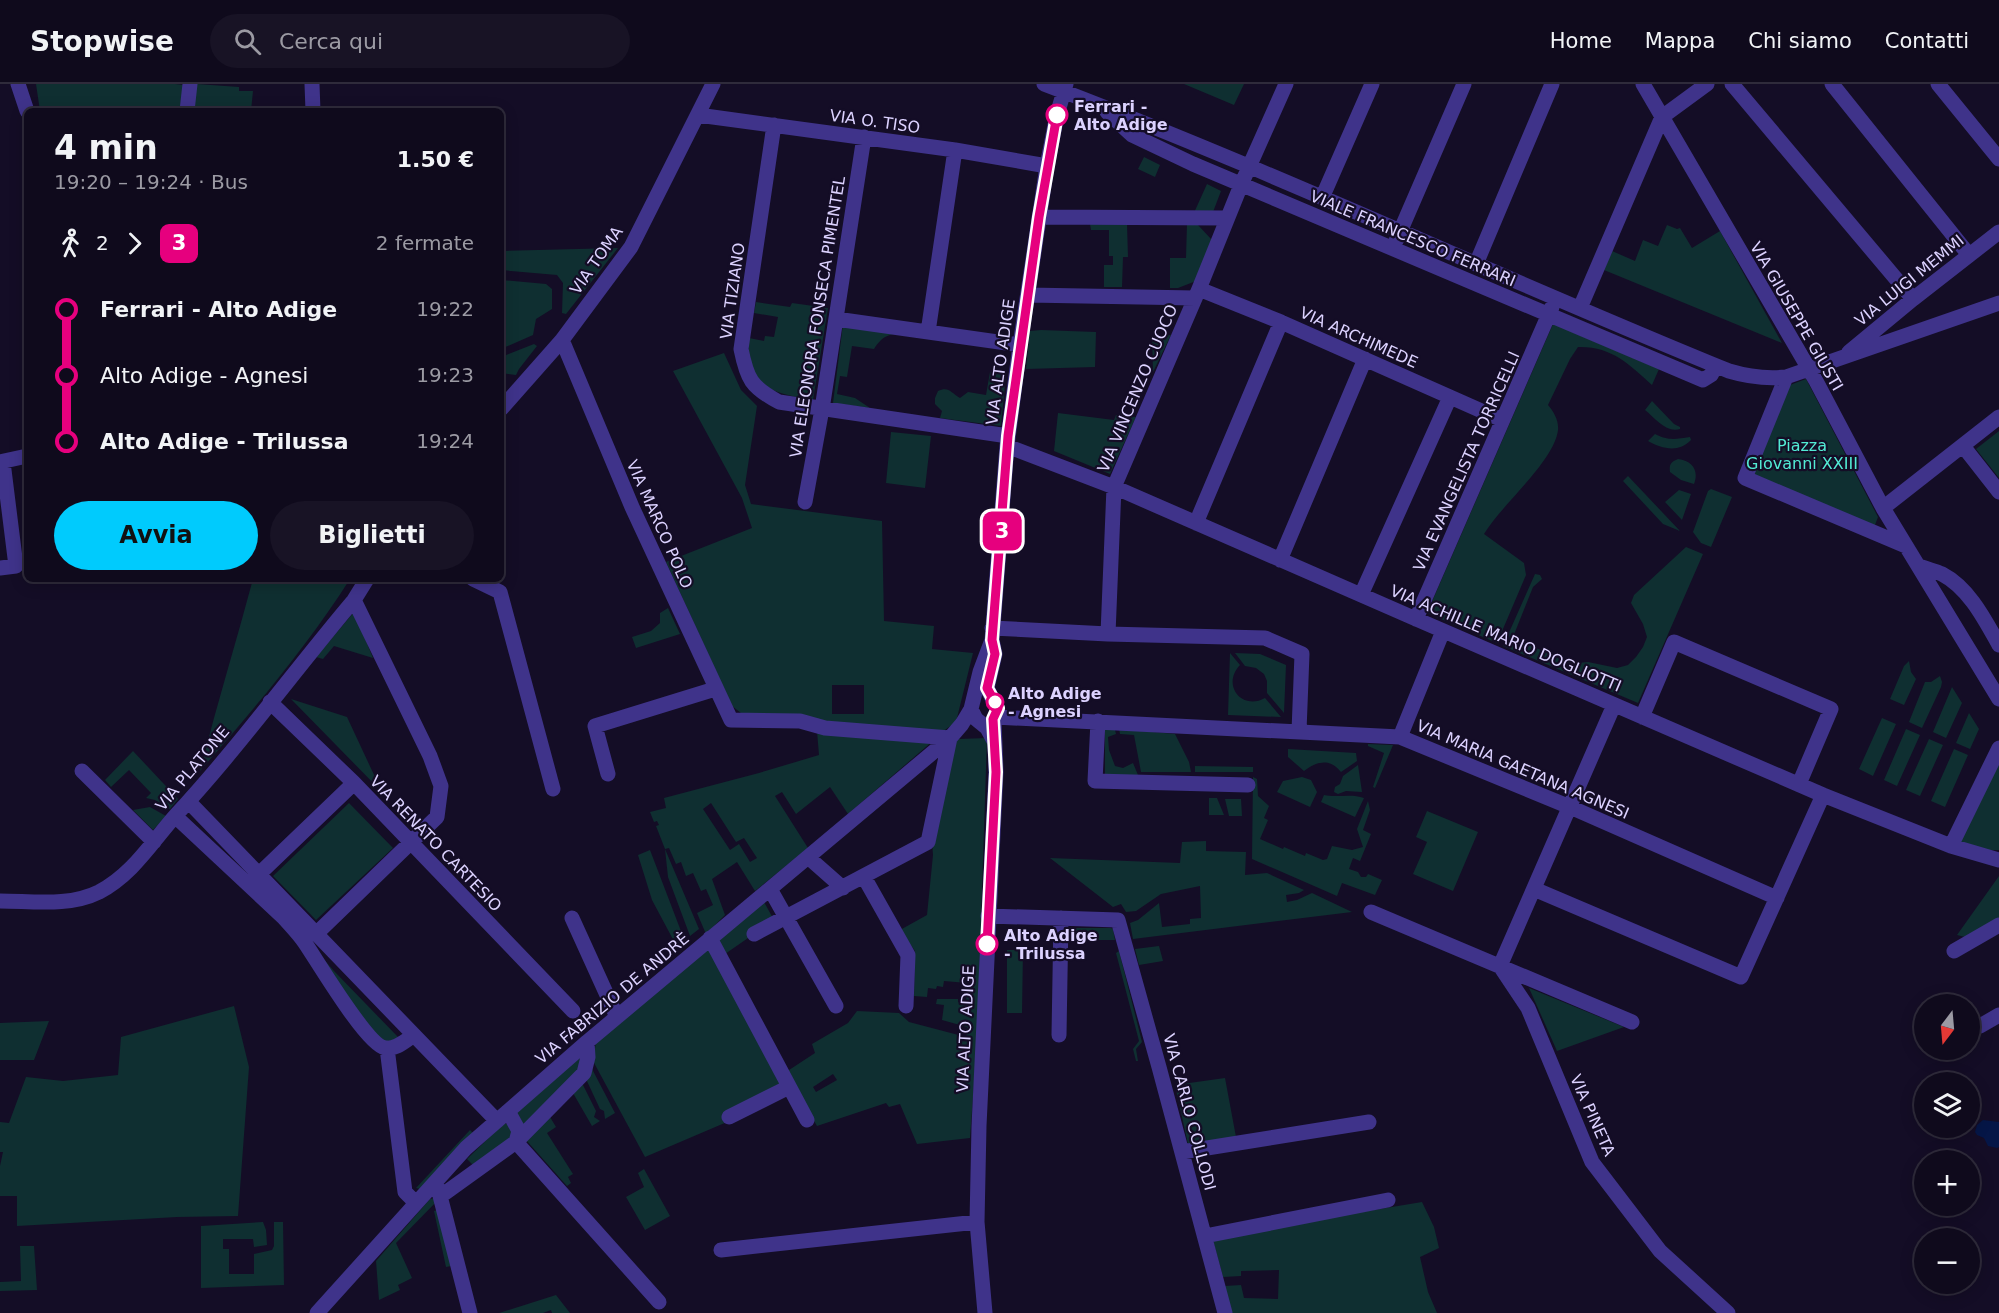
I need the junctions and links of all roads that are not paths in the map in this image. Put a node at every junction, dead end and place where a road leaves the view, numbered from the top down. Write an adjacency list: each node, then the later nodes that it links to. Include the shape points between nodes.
1 (190, 84): 18 (street)
2 (312, 84): 19 (street)
3 (713, 84): 20 (street, VIA TOMA)
4 (1044, 84): 15 (street, VIALE FRANCESCO FERRARI)
5 (1286, 84): 27 (street, VIA VINCENZO CUOCO)
6 (1372, 84): 29 (street)
7 (1464, 84): 32 (street)
8 (1552, 84): 36 (street)
9 (1643, 84): 21 (street, VIA GIUSEPPE GIUSTI)
10 (1707, 84): 21 (street)
11 (1732, 84): 39 (street)
12 (1832, 84): 35 (street)
13 (1938, 84): 25 (street)
14 (20, 87): 17 (street)
15 (1065, 88): 16 (street, VIALE FRANCESCO FERRARI); 26 (street, VIA ALTO ADIGE)
16 (1100, 106): 27 (street, VIALE FRANCESCO FERRARI); 28 (street, VIALE FRANCESCO FERRARI, via 1132,135)
17 (26, 108)
18 (187, 108)
19 (313, 108)
20 (698, 115): 22 (street, VIA O. TISO); 47 (street, VIA TOMA, via 631,247)
21 (1662, 117): 42 (street); 52 (street, VIA GIUSEPPE GIUSTI)
22 (774, 125): 23 (street, VIA O. TISO); 56 (street, VIA TIZIANO, via 741,349 752,384 763,394 779,402)
23 (864, 137): 24 (street, VIA O. TISO); 44 (street, VIA ELEONORA FONSECA PIMENTEL)
24 (955, 150): 26 (street, VIA O. TISO); 46 (street)
25 (1999, 159)
26 (1047, 165): 30 (street, VIA ALTO ADIGE)
27 (1249, 167): 28 (street, VIA VINCENZO CUOCO); 29 (street, VIALE FRANCESCO FERRARI)
28 (1241, 185): 31 (street, VIA VINCENZO CUOCO); 34 (street, VIALE FRANCESCO FERRARI)
29 (1322, 198): 32 (street, VIALE FRANCESCO FERRARI)
30 (1039, 217): 31 (street); 38 (street, VIA ALTO ADIGE)
31 (1227, 218): 37 (street, VIA VINCENZO CUOCO)
32 (1400, 232): 34 (street); 36 (street, VIALE FRANCESCO FERRARI)
33 (1999, 232): 35 (street, VIA LUIGI MEMMI)
34 (1393, 249): 43 (street, VIALE FRANCESCO FERRARI)
35 (1969, 255): 39 (street, VIA LUIGI MEMMI)
36 (1476, 264): 40 (street, VIALE FRANCESCO FERRARI)
37 (1197, 294): 38 (street); 45 (street, VIA ARCHIMEDE); 63 (street, VIA VINCENZO CUOCO)
38 (1028, 295): 48 (street, VIA ALTO ADIGE)
39 (1912, 298): 49 (street, VIA LUIGI MEMMI)
40 (1556, 299): 42 (street, VIALE FRANCESCO FERRARI); 43 (street, VIA EVANGELISTA TORRICELLI)
41 (1999, 303): 49 (street, VIALE FRANCESCO FERRARI)
42 (1580, 309): 51 (street, VIALE FRANCESCO FERRARI)
43 (1549, 316): 51 (street, VIALE FRANCESCO FERRARI, via 1703,380); 58 (street, VIA EVANGELISTA TORRICELLI)
44 (836, 319): 46 (street); 56 (street, VIA ELEONORA FONSECA PIMENTEL)
45 (1281, 322): 50 (street, VIA ARCHIMEDE); 67 (street)
46 (928, 332): 48 (street)
47 (562, 340): 55 (street, VIA TOMA); 81 (street, VIA MARCO POLO, via 632,507)
48 (1020, 345): 59 (street, VIA ALTO ADIGE)
49 (1842, 358): 52 (street, VIALE FRANCESCO FERRARI)
50 (1365, 359): 54 (street, VIA ARCHIMEDE); 69 (street)
51 (1716, 366): 53 (street, VIALE FRANCESCO FERRARI, via 1756,378)
52 (1809, 370): 53 (street, VIALE FRANCESCO FERRARI); 66 (street, VIA GIUSEPPE GIUSTI)
53 (1786, 377): 68 (street, via 1744,478)
54 (1450, 397): 58 (street, VIA ARCHIMEDE); 74 (street)
55 (504, 406)
56 (822, 409): 59 (street, VIA TIZIANO); 65 (street, VIA ELEONORA FONSECA PIMENTEL)
57 (1999, 417): 60 (street)
58 (1502, 420): 76 (street, VIA EVANGELISTA TORRICELLI)
59 (1008, 441): 63 (street, VIA ACHILLE MARIO DOGLIOTTI); 78 (street, VIA ALTO ADIGE)
60 (1963, 446): 64 (street); 66 (street)
61 (24, 457): 62 (street)
62 (1, 462): 71 (street, via 16,566)
63 (1114, 487): 67 (street, VIA ACHILLE MARIO DOGLIOTTI); 79 (street, VIA VINCENZO CUOCO)
64 (1999, 492)
65 (805, 502)
66 (1883, 508): 68 (street, VIA GIUSEPPE GIUSTI)
67 (1196, 523): 69 (street, VIA ACHILLE MARIO DOGLIOTTI)
68 (1906, 546): 70 (street, VIA GIUSEPPE GIUSTI)
69 (1280, 560): 74 (street, VIA ACHILLE MARIO DOGLIOTTI)
70 (1919, 566): 80 (street, via 1943,575 1961,588); 83 (street, VIA GIUSEPPE GIUSTI)
71 (0, 568)
72 (365, 582): 75 (street, VIA PLATONE)
73 (479, 582): 100 (street, via 500,592)
74 (1361, 596): 76 (street, VIA ACHILLE MARIO DOGLIOTTI)
75 (354, 600): 84 (street, VIA PLATONE); 106 (street, via 441,786 437,817)
76 (1416, 620): 77 (street, VIA ACHILLE MARIO DOGLIOTTI)
77 (1443, 631): 85 (street, VIA ACHILLE MARIO DOGLIOTTI); 92 (street)
78 (992, 634): 79 (street); 82 (street, VIA ALTO ADIGE, via 995,654 987,688); 86 (street, VIA ALTO ADIGE, via 980,672)
79 (1108, 634): 90 (street, via 1265,638 1302,654)
80 (1999, 645)
81 (715, 688): 91 (street, VIA MARCO POLO, via 731,720 800,721 825,728); 96 (street, via 595,726)
82 (993, 699): 86 (street, VIA ALTO ADIGE, via 998,708); 88 (street, VIA MARIA GAETANA AGNESI, via 1002,710)
83 (1999, 699)
84 (270, 702): 97 (street, VIA RENATO CARTESIO); 102 (street, VIA PLATONE)
85 (1614, 705): 87 (street, VIA ACHILLE MARIO DOGLIOTTI); 103 (street)
86 (982, 715): 88 (street, VIA MARIA GAETANA AGNESI); 91 (street, VIA FABRIZIO DE ANDRÈ); 93 (street, VIA ALTO ADIGE)
87 (1642, 717): 98 (street, VIA ACHILLE MARIO DOGLIOTTI); 98 (street, via 1674,642 1831,709)
88 (1027, 719): 89 (street, VIA MARIA GAETANA AGNESI); 93 (street, via 1014,725)
89 (1098, 722): 90 (street, VIA MARIA GAETANA AGNESI); 99 (street, via 1095,781)
90 (1299, 731): 92 (street, VIA MARIA GAETANA AGNESI)
91 (952, 736): 108 (street, VIA FABRIZIO DE ANDRÈ); 111 (street, via 928,842)
92 (1400, 737): 103 (street, VIA MARIA GAETANA AGNESI)
93 (996, 747): 118 (street, VIA ALTO ADIGE)
94 (1999, 748): 107 (street)
95 (82, 771): 105 (street)
96 (608, 774)
97 (354, 783): 106 (street, VIA RENATO CARTESIO); 110 (street)
98 (1799, 784): 101 (street, VIA ACHILLE MARIO DOGLIOTTI)
99 (1248, 785)
100 (553, 789)
101 (1823, 795): 107 (street, VIA ACHILLE MARIO DOGLIOTTI); 115 (street)
102 (189, 802): 104 (street, VIA PLATONE); 110 (street)
103 (1570, 807): 114 (street); 115 (street, VIA MARIA GAETANA AGNESI)
104 (175, 816): 105 (street, VIA PLATONE); 138 (street, via 264,897 305,944 376,1043)
105 (154, 843): 116 (street, VIA PLATONE, via 120,880 97,893 70,901)
106 (411, 844): 123 (street); 130 (street, VIA RENATO CARTESIO)
107 (1951, 846): 109 (street, VIA ACHILLE MARIO DOGLIOTTI)
108 (809, 858): 112 (street); 113 (street, VIA FABRIZIO DE ANDRÈ)
109 (1997, 858)
110 (258, 875): 123 (street)
111 (864, 877): 112 (street); 129 (street, via 908,955)
112 (843, 888): 119 (street)
113 (770, 889): 119 (street); 125 (street, VIA FABRIZIO DE ANDRÈ)
114 (1534, 889): 115 (street, via 1741,977); 127 (street)
115 (1777, 898)
116 (0, 901)
117 (1371, 912): 127 (street)
118 (988, 916): 121 (street); 149 (street, VIA ALTO ADIGE)
119 (786, 917): 124 (street); 128 (street)
120 (572, 918): 132 (street)
121 (1061, 918): 136 (street); 145 (street, VIA CARLO COLLODI, via 1118,920)
122 (1999, 926): 126 (street)
123 (317, 933): 135 (street)
124 (754, 934)
125 (710, 938): 132 (street, VIA FABRIZIO DE ANDRÈ); 139 (street)
126 (1953, 951)
127 (1500, 966): 133 (street); 157 (street, VIA PINETA, via 1528,1008 1592,1162 1660,1251)
128 (836, 1006)
129 (906, 1006)
130 (573, 1011)
131 (1999, 1015): 134 (street)
132 (617, 1017): 137 (street, VIA FABRIZIO DE ANDRÈ)
133 (1632, 1022)
134 (1980, 1026)
135 (414, 1035): 138 (street); 140 (street)
136 (1059, 1035)
137 (587, 1042): 140 (street, VIA FABRIZIO DE ANDRÈ); 144 (street, via 584,1073)
138 (387, 1048): 148 (street, via 405,1192)
139 (789, 1087): 141 (street); 142 (street)
140 (503, 1116): 144 (street, via 519,1131); 146 (street, VIA FABRIZIO DE ANDRÈ, via 466,1148)
141 (729, 1117)
142 (807, 1120)
143 (1369, 1122): 145 (street)
144 (516, 1142): 146 (street); 152 (street)
145 (1182, 1152): 150 (street, VIA CARLO COLLODI)
146 (438, 1190): 148 (street, VIA FABRIZIO DE ANDRÈ); 154 (street)
147 (1388, 1200): 150 (street)
148 (416, 1203): 153 (street, VIA FABRIZIO DE ANDRÈ)
149 (977, 1222): 151 (street); 155 (street, VIA ALTO ADIGE)
150 (1205, 1236): 156 (street, VIA CARLO COLLODI)
151 (721, 1250)
152 (659, 1302)
153 (317, 1313)
154 (470, 1313)
155 (985, 1313)
156 (1225, 1313)
157 (1728, 1313)

